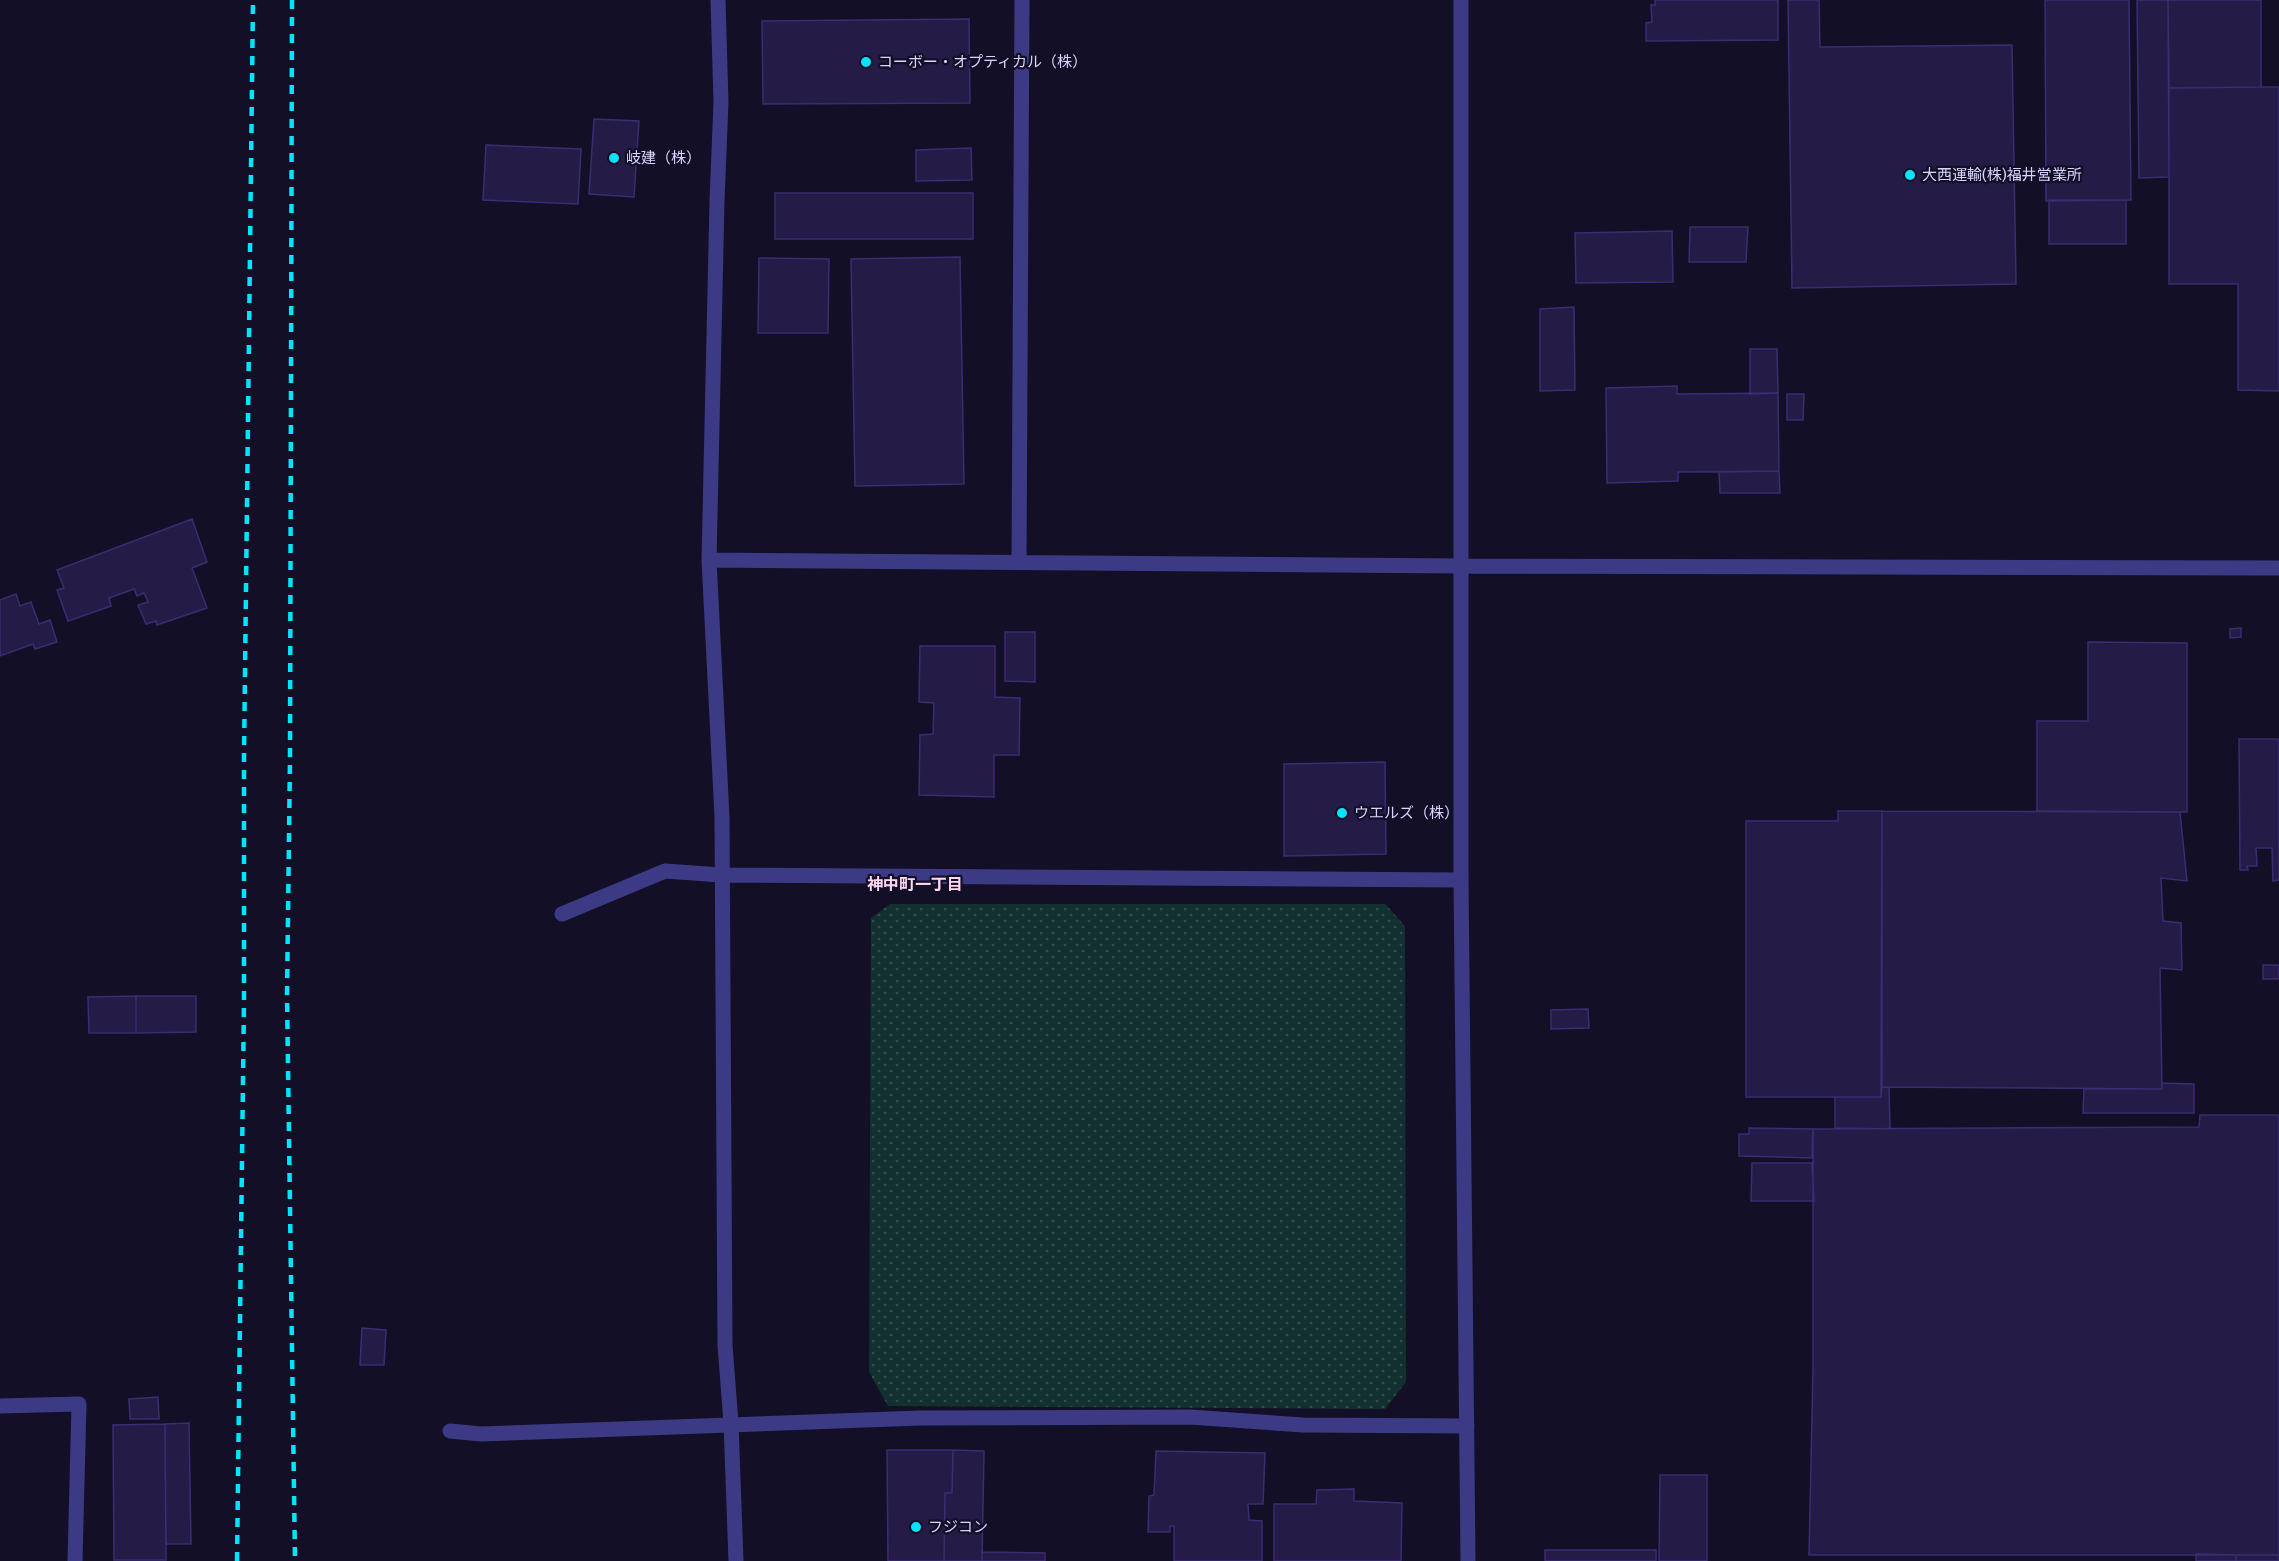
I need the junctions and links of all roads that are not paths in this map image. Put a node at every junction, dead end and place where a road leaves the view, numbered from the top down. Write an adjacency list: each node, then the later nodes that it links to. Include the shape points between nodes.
1 (718, 0): 4 (street, via 721,102)
2 (1022, 0): 5 (street)
3 (1461, 0): 6 (street)
4 (709, 560): 5 (street); 8 (street, via 722,817)
5 (1019, 562): 6 (street)
6 (1461, 566): 7 (street); 9 (street)
7 (2279, 568)
8 (721, 875): 9 (street); 10 (street, via 665,871); 12 (street, via 725,1334)
9 (1461, 880): 13 (street)
10 (562, 914)
11 (0, 1406): 15 (street, via 79,1404)
12 (731, 1423): 13 (street, via 1190,1417 1303,1425); 14 (street, via 481,1434); 16 (street)
13 (1467, 1426): 17 (street)
14 (450, 1431)
15 (75, 1561)
16 (736, 1561)
17 (1468, 1561)

